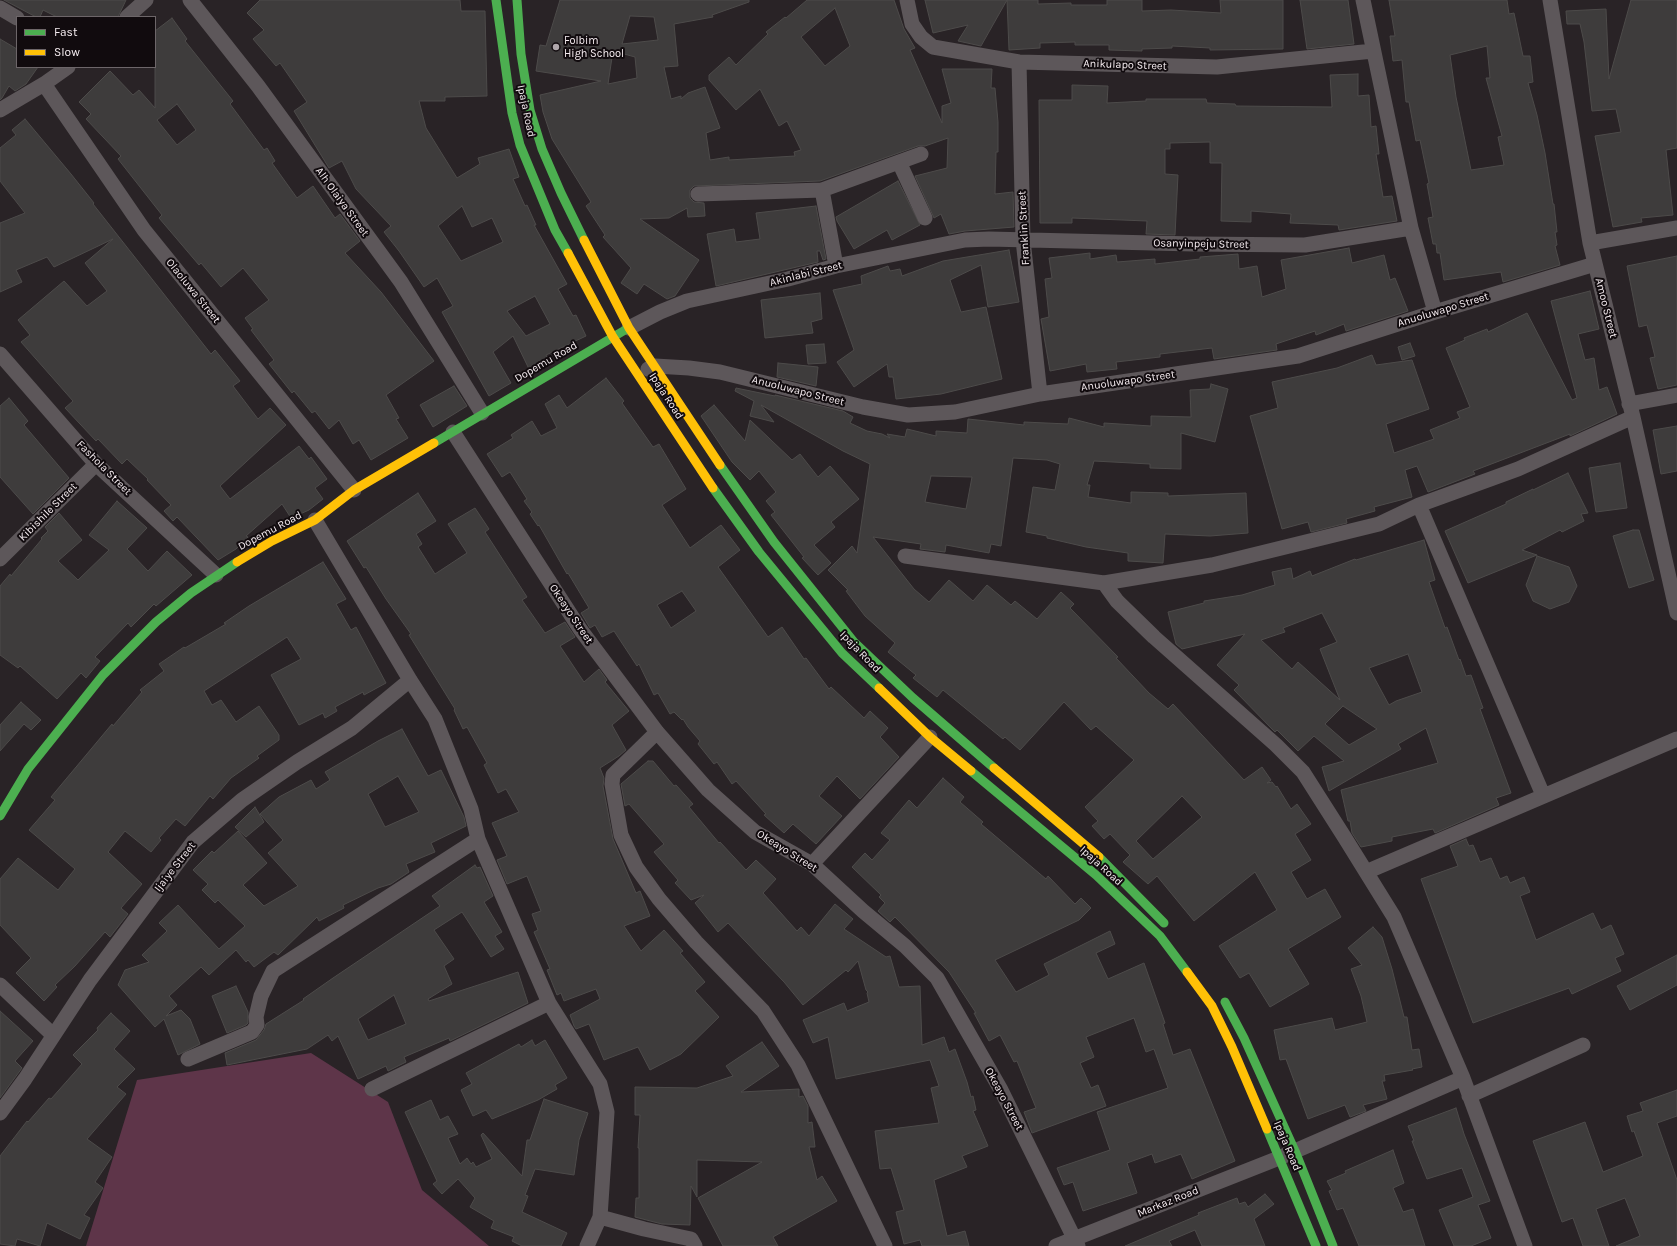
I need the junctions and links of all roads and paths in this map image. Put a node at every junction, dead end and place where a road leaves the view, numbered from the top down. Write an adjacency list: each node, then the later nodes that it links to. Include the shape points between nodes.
1 (146, 0): 9 (street)
2 (190, 0): 37 (street, Alh Olaiya Street, via 258,86 401,282)
3 (496, 0): 30 (main road, Ipaja Road, via 512,113 520,145 555,230)
4 (517, 0): 29 (main road, Ipaja Road, via 525,84 542,149 561,193)
5 (907, 0): 12 (street, Anikulapo Street, via 912,24 921,37 933,46)
6 (1363, 0): 11 (street)
7 (1550, 0): 25 (street, Amoo Street)
8 (0, 8): 10 (street)
9 (128, 16)
10 (16, 17)
11 (1373, 51): 12 (street, Anikulapo Street, via 1217,68); 21 (street)
12 (1019, 62): 24 (street, Franklin Street)
13 (67, 68): 14 (street)
14 (44, 84): 15 (street); 40 (street, Olaoluwa Street, via 144,230)
15 (0, 110)
16 (921, 154): 17 (street)
17 (899, 162): 18 (street); 20 (street)
18 (822, 190): 19 (street); 27 (street)
19 (698, 194)
20 (925, 218)
21 (1411, 228): 24 (street, Osanyinpeju Street, via 1305,245); 28 (street)
22 (1677, 228): 25 (street)
23 (989, 239): 24 (street, Osanyinpeju Street); 27 (street, Akinlabi Street, via 965,240)
24 (1023, 240): 34 (street, Franklin Street)
25 (1590, 243): 26 (street, Amoo Street)
26 (1595, 264): 28 (street, Anuoluwapo Street); 36 (street, Amoo Street)
27 (836, 266): 29 (street, Akinlabi Street, via 687,301)
28 (1435, 312): 34 (street, Anuoluwapo Street, via 1298,356)
29 (629, 328): 30 (main road, Dopemu Road); 32 (main road, Ipaja Road)
30 (613, 337): 33 (main road, Ipaja Road); 37 (main road, Dopemu Road)
31 (0, 354): 39 (street, Fashola Street)
32 (655, 366): 33 (street); 34 (street, Anuoluwapo Street, via 720,372 864,408 908,415 955,412); 57 (main road, Ipaja Road, via 734,487 774,542 854,642 913,698 1107,864 1169,928)
33 (638, 374): 50 (main road, Ipaja Road, via 714,490 759,552 842,653)
34 (1040, 394)
35 (1677, 395): 36 (street)
36 (1631, 411): 41 (street, via 1518,469); 47 (street, Amoo Street)
37 (482, 414): 38 (main road, Dopemu Road)
38 (453, 432): 40 (main road, Dopemu Road); 49 (street, Okeayo Street, via 580,629)
39 (96, 464): 44 (street, Kibishile Street); 45 (street, Fashola Street)
40 (354, 490): 42 (main road, Dopemu Road)
41 (1420, 505): 46 (street, via 1380,524 1212,565); 52 (street)
42 (316, 520): 45 (main road, Dopemu Road, via 272,541); 48 (street)
43 (905, 556): 46 (street)
44 (0, 559)
45 (216, 575): 53 (main road, Dopemu Road, via 156,622 103,674 28,769)
46 (1104, 583): 56 (street, via 1117,601 1154,637 1303,772)
47 (1677, 613)
48 (410, 680): 54 (street, via 435,719 471,809); 61 (street, Ijaiye Street, via 352,728 242,800 193,842 90,980)
49 (657, 732): 55 (street, Okeayo Street, via 708,790 755,832); 74 (street, via 613,775 612,784 622,835 636,867 659,900 696,942 763,1011 798,1064)
50 (930, 737): 55 (street); 57 (main road, Ipaja Road, via 1096,875)
51 (1677, 739): 52 (street)
52 (1543, 795): 56 (street)
53 (0, 816)
54 (478, 839): 60 (street); 63 (street, via 273,971 261,996 256,1017 257,1025 252,1032)
55 (812, 864): 71 (street, Okeayo Street, via 905,946 937,978 1000,1090)
56 (1366, 872): 64 (street, via 1394,917)
57 (1160, 936): 69 (main road, Ipaja Road, via 1212,1006)
58 (0, 985): 61 (street)
59 (1220, 995): 68 (main road, Ipaja Road, via 1238,1027)
60 (549, 1003): 65 (street); 70 (street, via 600,1084 606,1112)
61 (53, 1035): 67 (street, Ijaiye Street)
62 (1583, 1045): 66 (street)
63 (188, 1059)
64 (1463, 1078): 66 (street); 68 (street)
65 (372, 1089)
66 (1469, 1096): 78 (street)
67 (0, 1113)
68 (1295, 1151): 69 (street, Markaz Road); 77 (main road, Ipaja Road)
69 (1279, 1158): 71 (street, Markaz Road); 76 (main road, Ipaja Road)
70 (600, 1217): 72 (street); 73 (street, via 691,1239)
71 (1077, 1242): 75 (street, Markaz Road)
72 (588, 1246)
73 (695, 1246)
74 (885, 1246)
75 (1056, 1246)
76 (1316, 1246)
77 (1333, 1246)
78 (1525, 1246)

